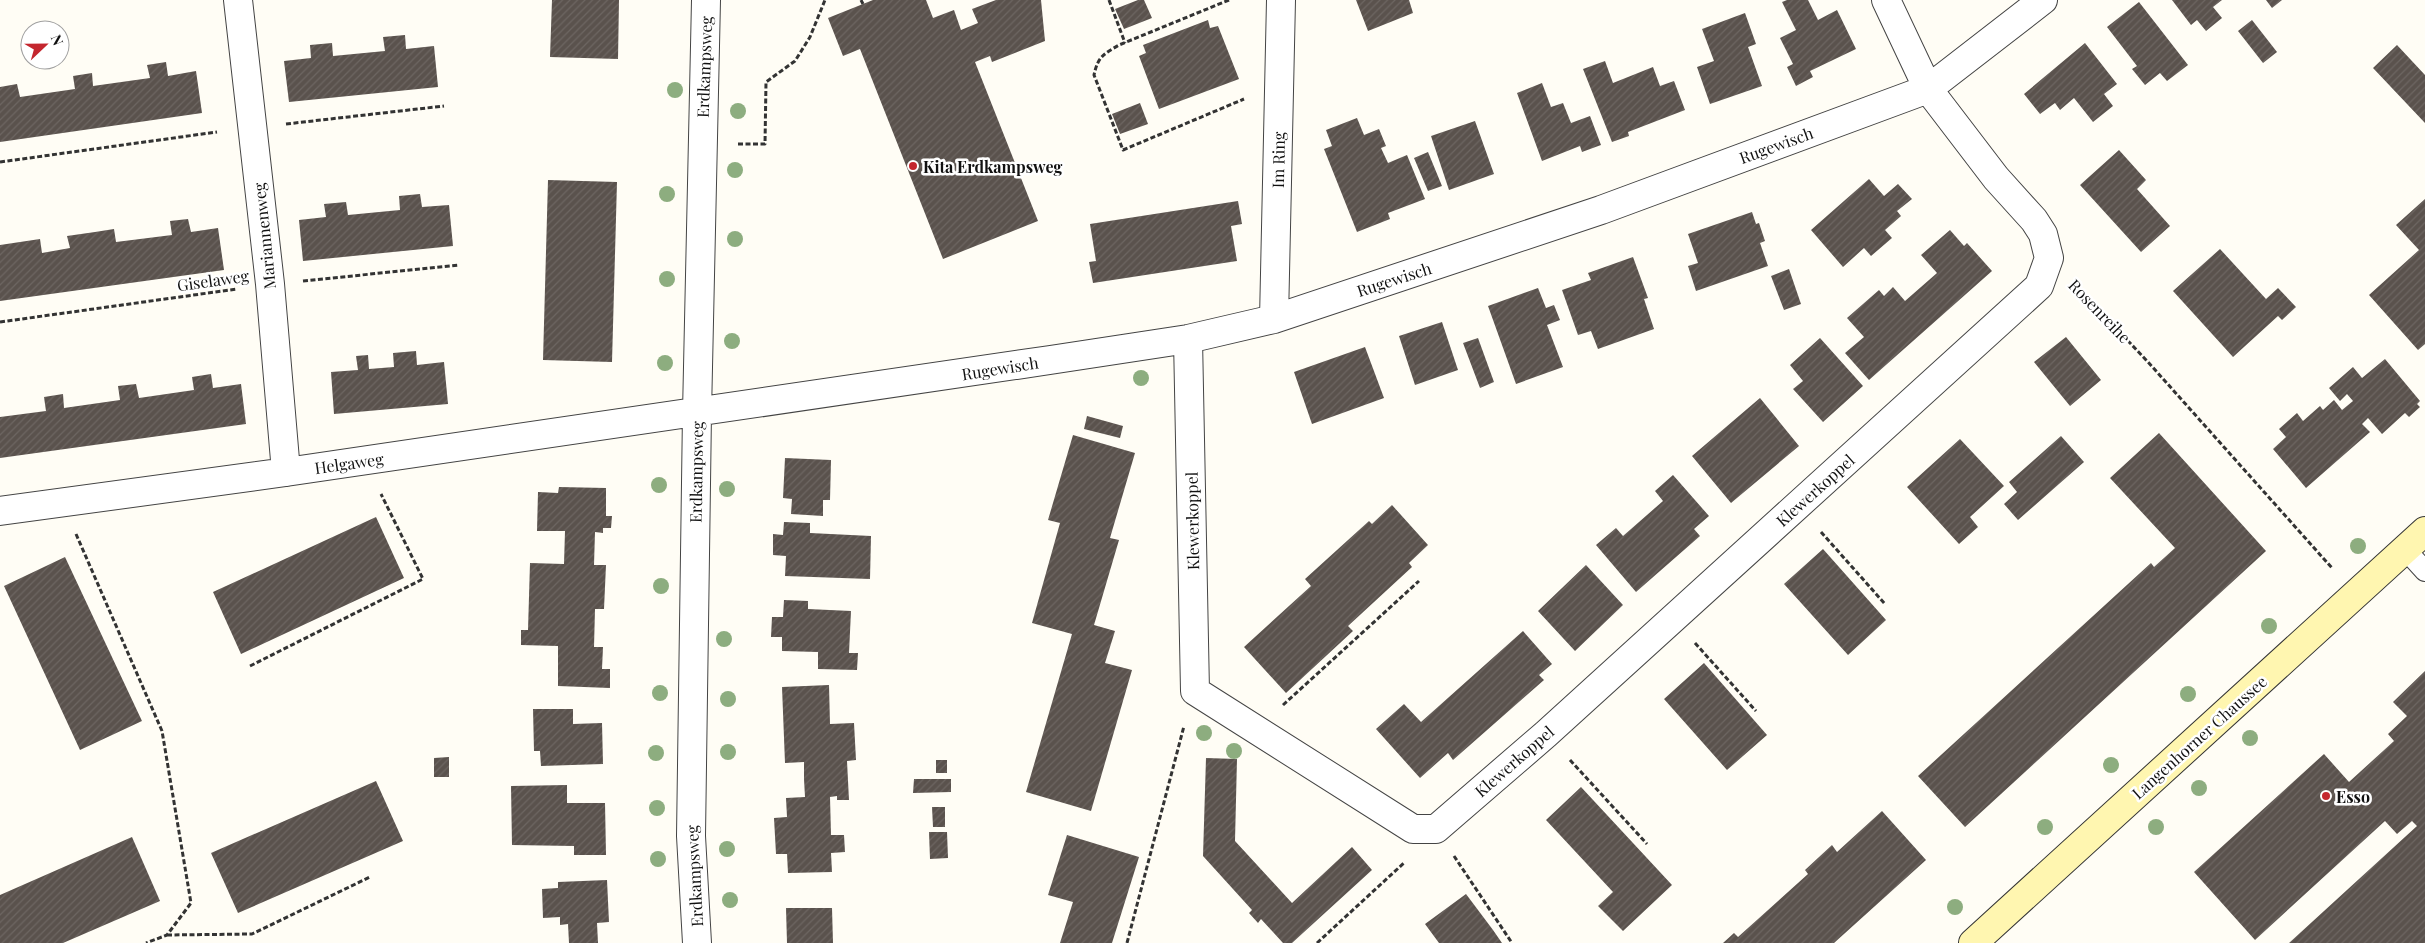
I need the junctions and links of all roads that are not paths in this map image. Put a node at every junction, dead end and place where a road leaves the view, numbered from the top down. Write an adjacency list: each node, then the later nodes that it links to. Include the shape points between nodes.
1 (238, 0): 10 (street, Mariannenweg, via 270,284)
2 (706, 0): 9 (street, Erdkampsweg)
3 (1281, 0): 7 (street, Im Ring)
4 (1886, 0): 6 (street)
5 (2043, 0): 6 (street, Rugewisch)
6 (1928, 89): 7 (street, Rugewisch, via 1601,210); 8 (street, Klewerkoppel, via 2044,234 2049,258 2039,286 1546,734 1424,829 1195,691)
7 (1274, 319): 8 (street, Rugewisch)
8 (1188, 339): 9 (street, Rugewisch)
9 (697, 413): 10 (street, Helgaweg); 14 (street, Erdkampsweg, via 691,836)
10 (286, 472): 11 (street, Helgaweg)
11 (0, 511)
12 (2415, 540): 13 (lane); 15 (main road, Langenhorner Chaussee)
13 (2425, 571)
14 (697, 943)
15 (1973, 943)

